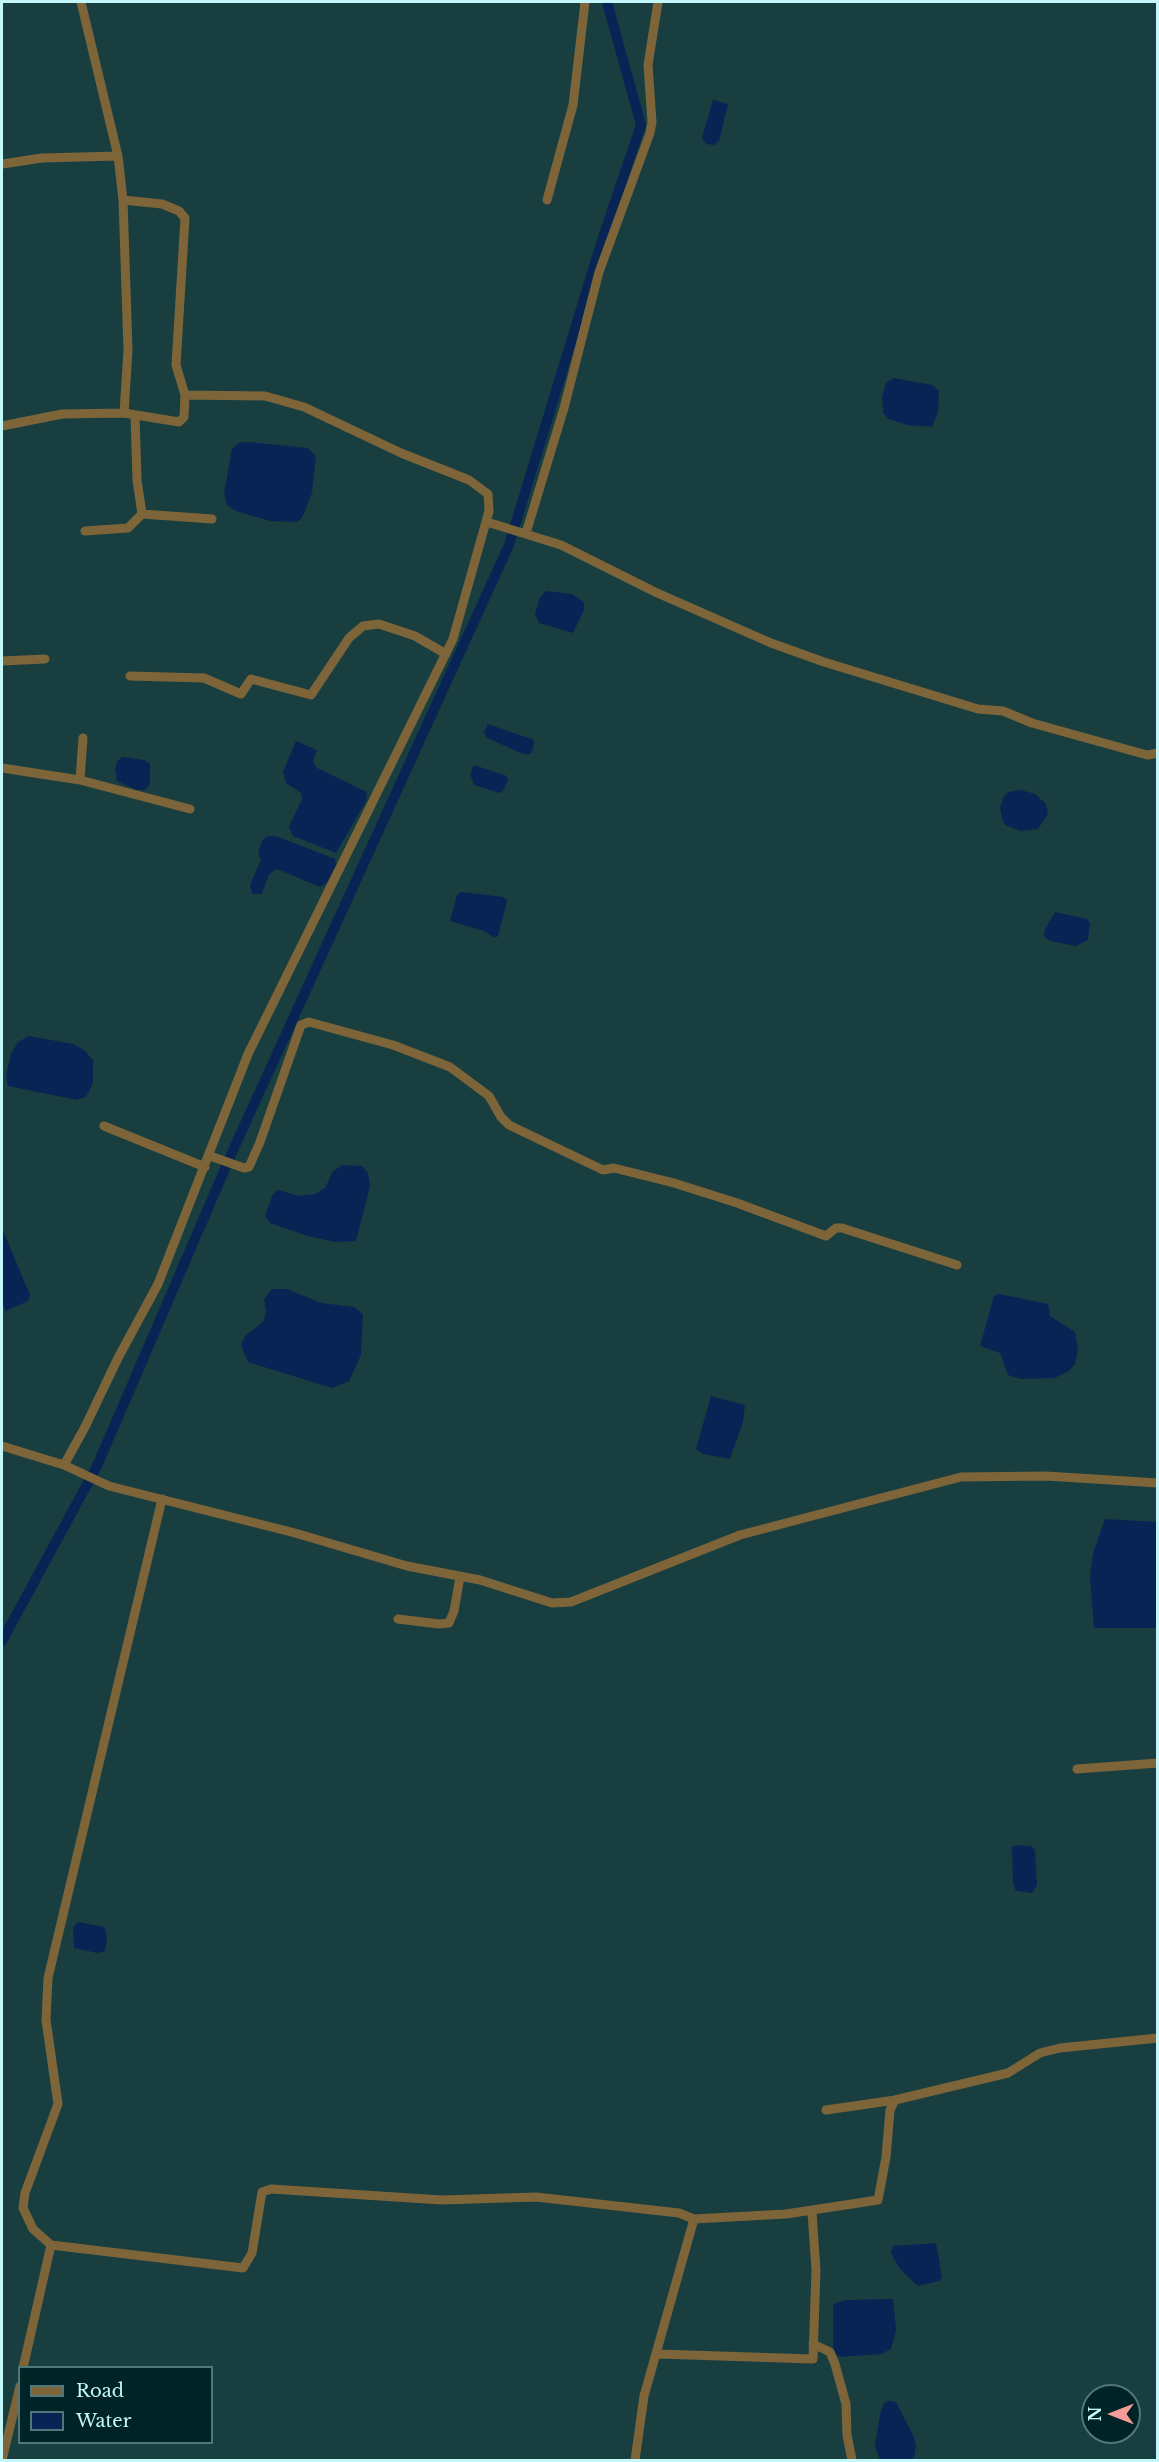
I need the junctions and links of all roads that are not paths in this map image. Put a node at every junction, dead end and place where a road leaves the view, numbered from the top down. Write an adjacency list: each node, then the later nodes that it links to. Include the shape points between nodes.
1 (81, 2): 4 (street)
2 (585, 2): 7 (street, via 573,105)
3 (658, 2): 16 (street, via 648,65 650,133 599,272 564,408)
4 (118, 156): 5 (street); 6 (street)
5 (2, 164)
6 (123, 200): 8 (street, via 162,204 185,218 176,365); 9 (street, via 128,350)
7 (547, 200)
8 (186, 395): 10 (street, via 184,417 179,422); 14 (street, via 265,396 304,407 469,480 488,494)
9 (124, 413): 10 (street); 11 (street, via 62,414)
10 (135, 416): 12 (street, via 136,480)
11 (2, 426)
12 (142, 514): 13 (street); 15 (street, via 128,528)
13 (212, 519)
14 (487, 522): 16 (street); 17 (street)
15 (85, 531)
16 (522, 532): 22 (street, via 561,545 771,643 824,662 978,709 1003,711 1032,723 1147,755)
17 (446, 654): 20 (street, via 415,636 379,624 363,626 348,638 311,695 251,679 241,694 204,678); 27 (street, via 248,1054)
18 (45, 659): 19 (street)
19 (2, 661)
20 (130, 676)
21 (83, 738): 24 (street)
22 (1158, 753)
23 (2, 768): 24 (street)
24 (80, 780): 25 (street)
25 (190, 809)
26 (104, 1126): 28 (street)
27 (210, 1156): 28 (street); 29 (street, via 249,1167 301,1025 309,1022 393,1045 450,1067 489,1096 509,1125 603,1170 614,1168 674,1184 826,1236 842,1228)
28 (205, 1167): 31 (street, via 158,1284)
29 (957, 1265)
30 (2, 1446): 31 (street)
31 (66, 1466): 33 (street, via 109,1486)
32 (1158, 1483): 34 (street, via 1046,1476 961,1477 740,1535 572,1602 552,1603)
33 (162, 1499): 34 (street); 43 (street, via 48,1978 46,2020 58,2104 23,2208 33,2229)
34 (460, 1577): 35 (street, via 449,1623)
35 (398, 1619)
36 (1158, 1763): 37 (street)
37 (1077, 1768)
38 (1158, 2038): 39 (street, via 1060,2048 1040,2053 1008,2073)
39 (895, 2100): 40 (street); 41 (street, via 890,2110 878,2200)
40 (826, 2110)
41 (812, 2212): 42 (street); 44 (street, via 816,2270)
42 (694, 2218): 43 (street, via 536,2197 442,2200 271,2189 262,2192 252,2253 243,2268); 45 (street)
43 (51, 2245): 46 (street)
44 (813, 2344): 45 (street, via 813,2360); 50 (street, via 830,2352 835,2364 846,2404)
45 (658, 2354): 49 (street, via 644,2396)
46 (24, 2366)
47 (18, 2394): 48 (street)
48 (2, 2460)
49 (635, 2460)
50 (852, 2460)

